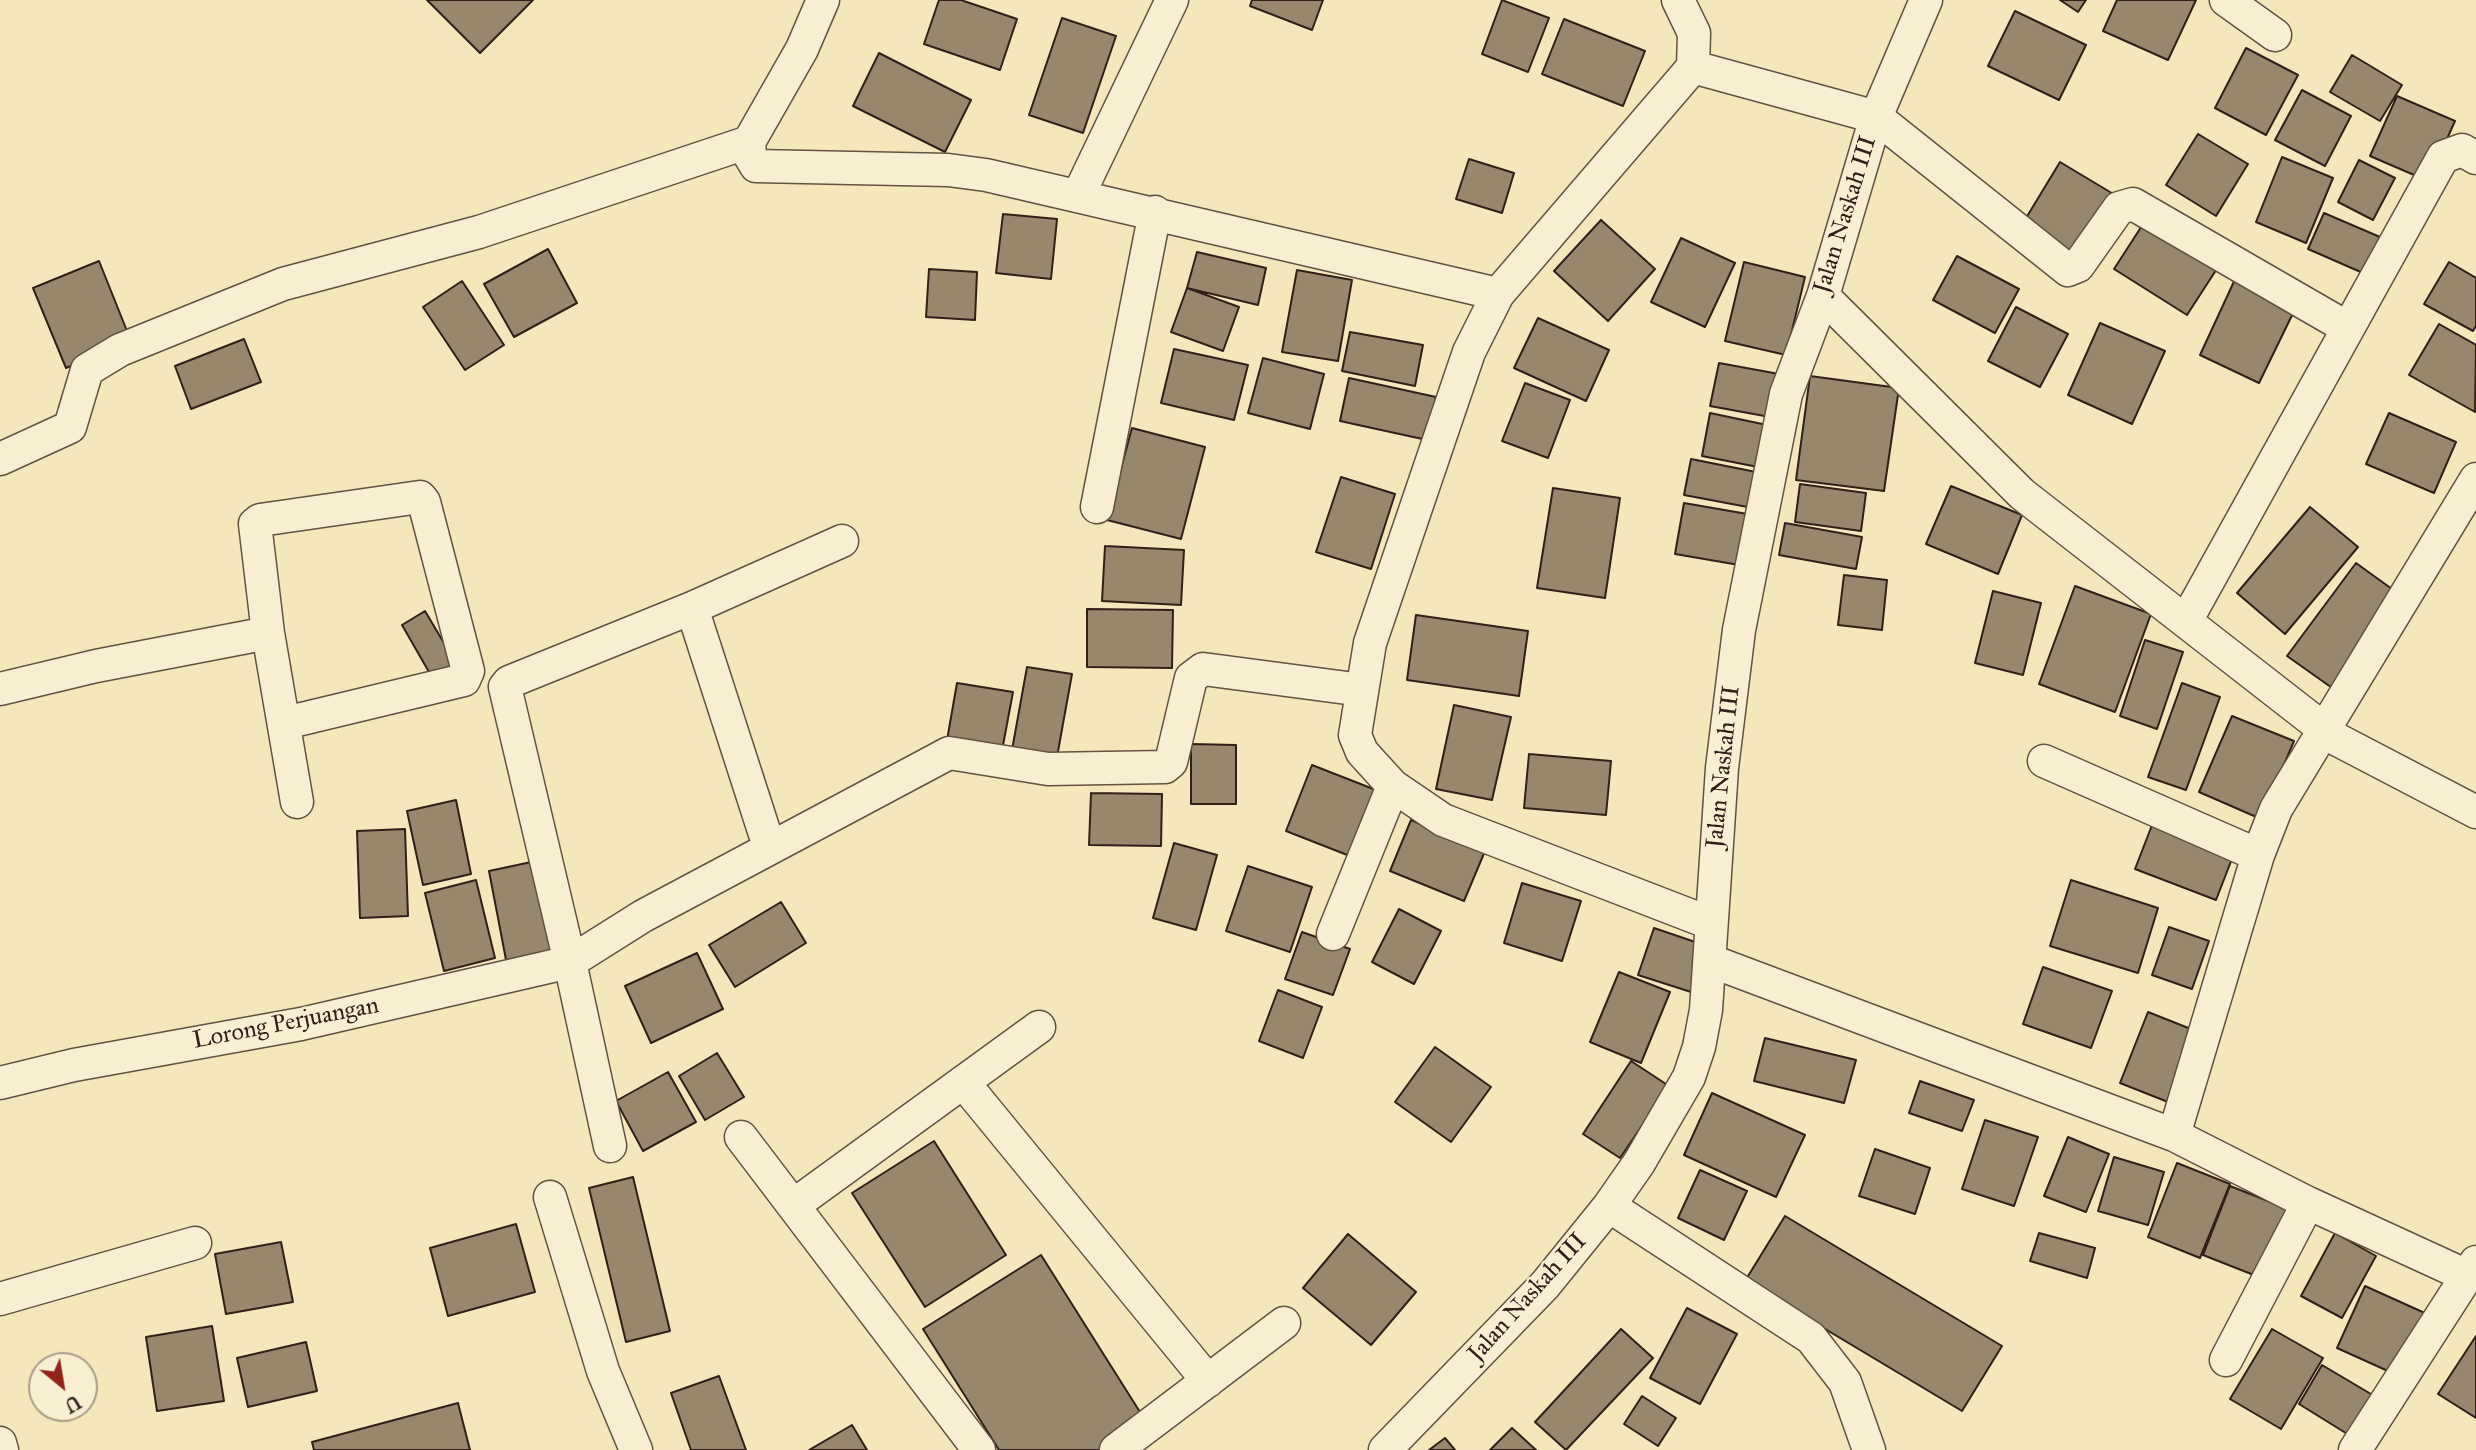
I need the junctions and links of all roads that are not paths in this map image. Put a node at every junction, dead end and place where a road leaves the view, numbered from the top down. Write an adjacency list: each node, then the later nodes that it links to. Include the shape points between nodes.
1 (822, 0): 9 (street, via 802,49)
2 (1172, 0): 11 (street)
3 (1678, 0): 7 (street, via 1694,33)
4 (1926, 0): 8 (street, Jalan Naskah III)
5 (2226, 0): 6 (street)
6 (2275, 35)
7 (1693, 67): 8 (street); 13 (street)
8 (1876, 117): 14 (street, Jalan Naskah III); 15 (street, via 2065,268 2078,266 2119,208 2133,204)
9 (749, 142): 11 (street, via 751,162 763,169 948,170); 16 (street, via 479,232 283,284 120,350 87,370 70,427)
10 (2476, 159): 15 (street, via 2462,150 2443,157)
11 (1079, 194): 12 (street)
12 (1155, 212): 13 (street); 18 (street)
13 (1499, 294): 24 (street, via 1469,352 1446,413 1370,643)
14 (1822, 296): 21 (street, via 2022,494); 34 (street, Jalan Naskah III, via 1786,394 1739,630)
15 (2346, 327): 21 (street)
16 (0, 459)
17 (2476, 479): 26 (street)
18 (1097, 507)
19 (842, 541): 20 (street)
20 (692, 608): 32 (street); 36 (street, via 505,687)
21 (2186, 621): 26 (street)
22 (268, 634): 23 (street); 25 (street); 25 (street, via 256,522 414,496 422,499 468,671 464,680)
23 (0, 689)
24 (1362, 690): 29 (street, via 1357,743); 36 (street, via 1203,669 1191,678 1171,762 1160,768 1048,769 949,753 643,916)
25 (285, 723): 30 (street)
26 (2325, 729): 31 (street, via 2350,747); 33 (street, via 2276,809)
27 (906, 761): 32 (street)
28 (2044, 761): 33 (street)
29 (1393, 786): 34 (street, via 1443,820); 35 (street)
30 (298, 802)
31 (2476, 812)
32 (765, 834): 36 (street)
33 (2258, 855): 41 (street)
34 (1710, 923): 37 (street, Jalan Naskah III)
35 (1334, 934)
36 (568, 950): 40 (street, Lorong Perjuangan, via 301,1024); 43 (street)
37 (1711, 961): 41 (street); 47 (street, Jalan Naskah III, via 1699,1047 1689,1077 1640,1163)
38 (1039, 1027): 39 (street)
39 (963, 1082): 46 (street); 53 (street)
40 (0, 1083)
41 (2174, 1135): 45 (street)
42 (741, 1137): 46 (street)
43 (610, 1146)
44 (550, 1197): 56 (street, via 603,1371)
45 (2308, 1203): 49 (street); 52 (street)
46 (794, 1205): 57 (street)
47 (1609, 1206): 59 (street, Jalan Naskah III, via 1545,1285); 60 (street, via 1811,1338 1845,1382)
48 (195, 1243): 50 (street)
49 (2471, 1269): 61 (street)
50 (0, 1299)
51 (1284, 1323): 53 (street)
52 (2226, 1360)
53 (1208, 1381): 58 (street)
54 (0, 1443): 55 (street)
55 (2, 1450)
56 (636, 1450)
57 (979, 1450)
58 (1116, 1450)
59 (1385, 1450)
60 (1869, 1450)
61 (2355, 1450)

